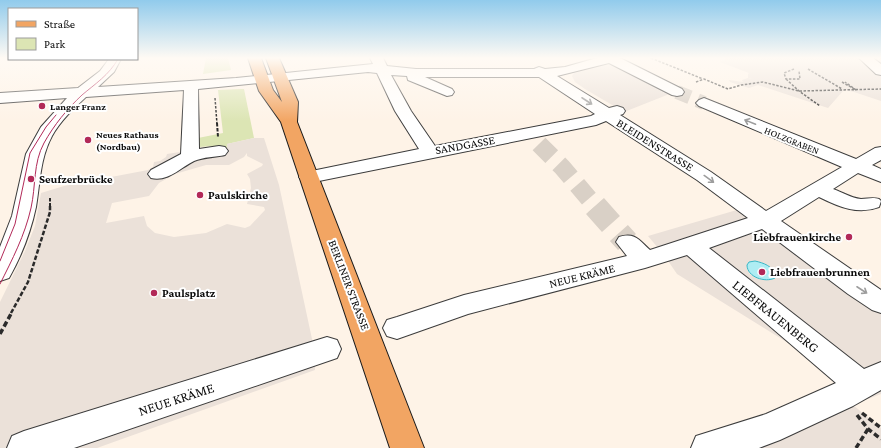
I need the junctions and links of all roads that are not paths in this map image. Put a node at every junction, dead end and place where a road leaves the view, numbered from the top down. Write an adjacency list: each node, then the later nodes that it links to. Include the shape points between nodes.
1 (90, 79): 11 (street)
2 (97, 79): 11 (street)
3 (262, 79): 10 (street); 16 (main road, BERLINER STRASSE, via 266,91)
4 (282, 79): 16 (main road, BERLINER STRASSE, via 290,102)
5 (389, 79): 18 (street, via 403,111)
6 (420, 79): 7 (street, via 452,91)
7 (464, 79)
8 (553, 79): 15 (street, BLEIDENSTRASSE, one-way to 15)
9 (652, 79): 12 (street)
10 (191, 84): 11 (street); 20 (street)
11 (82, 92): 13 (street); 31 (street, via 55,119 38,146 32,161 26,200 14,243)
12 (677, 92)
13 (0, 98)
14 (704, 103): 21 (street, HOLZGRABEN, one-way to 14)
15 (613, 112): 18 (street, SANDGASSE, via 596,120 534,139); 27 (street, BLEIDENSTRASSE, one-way to 27)
16 (289, 122): 24 (main road, BERLINER STRASSE)
17 (219, 143): 20 (street)
18 (430, 152): 24 (street, SANDGASSE)
19 (881, 152): 21 (street, NEUE KRÄME)
20 (190, 156): 22 (street)
21 (857, 167): 23 (street, HOLZGRABEN); 25 (street, NEUE KRÄME)
22 (158, 174)
23 (881, 176)
24 (309, 177): 37 (main road, BERLINER STRASSE)
25 (818, 189): 26 (street, via 859,205 868,206); 27 (street, NEUE KRÄME)
26 (872, 203)
27 (766, 220): 29 (street, NEUE KRÄME); 32 (street, one-way to 32)
28 (627, 242): 30 (street)
29 (691, 246): 30 (street, NEUE KRÄME); 35 (street, LIEBFRAUENBERG)
30 (645, 260): 33 (street, NEUE KRÄME, via 464,306)
31 (0, 272)
32 (881, 303)
33 (397, 328)
34 (327, 349): 36 (street, NEUE KRÄME)
35 (866, 383): 38 (street, via 768,429)
36 (24, 448)
37 (407, 448)
38 (708, 448)

